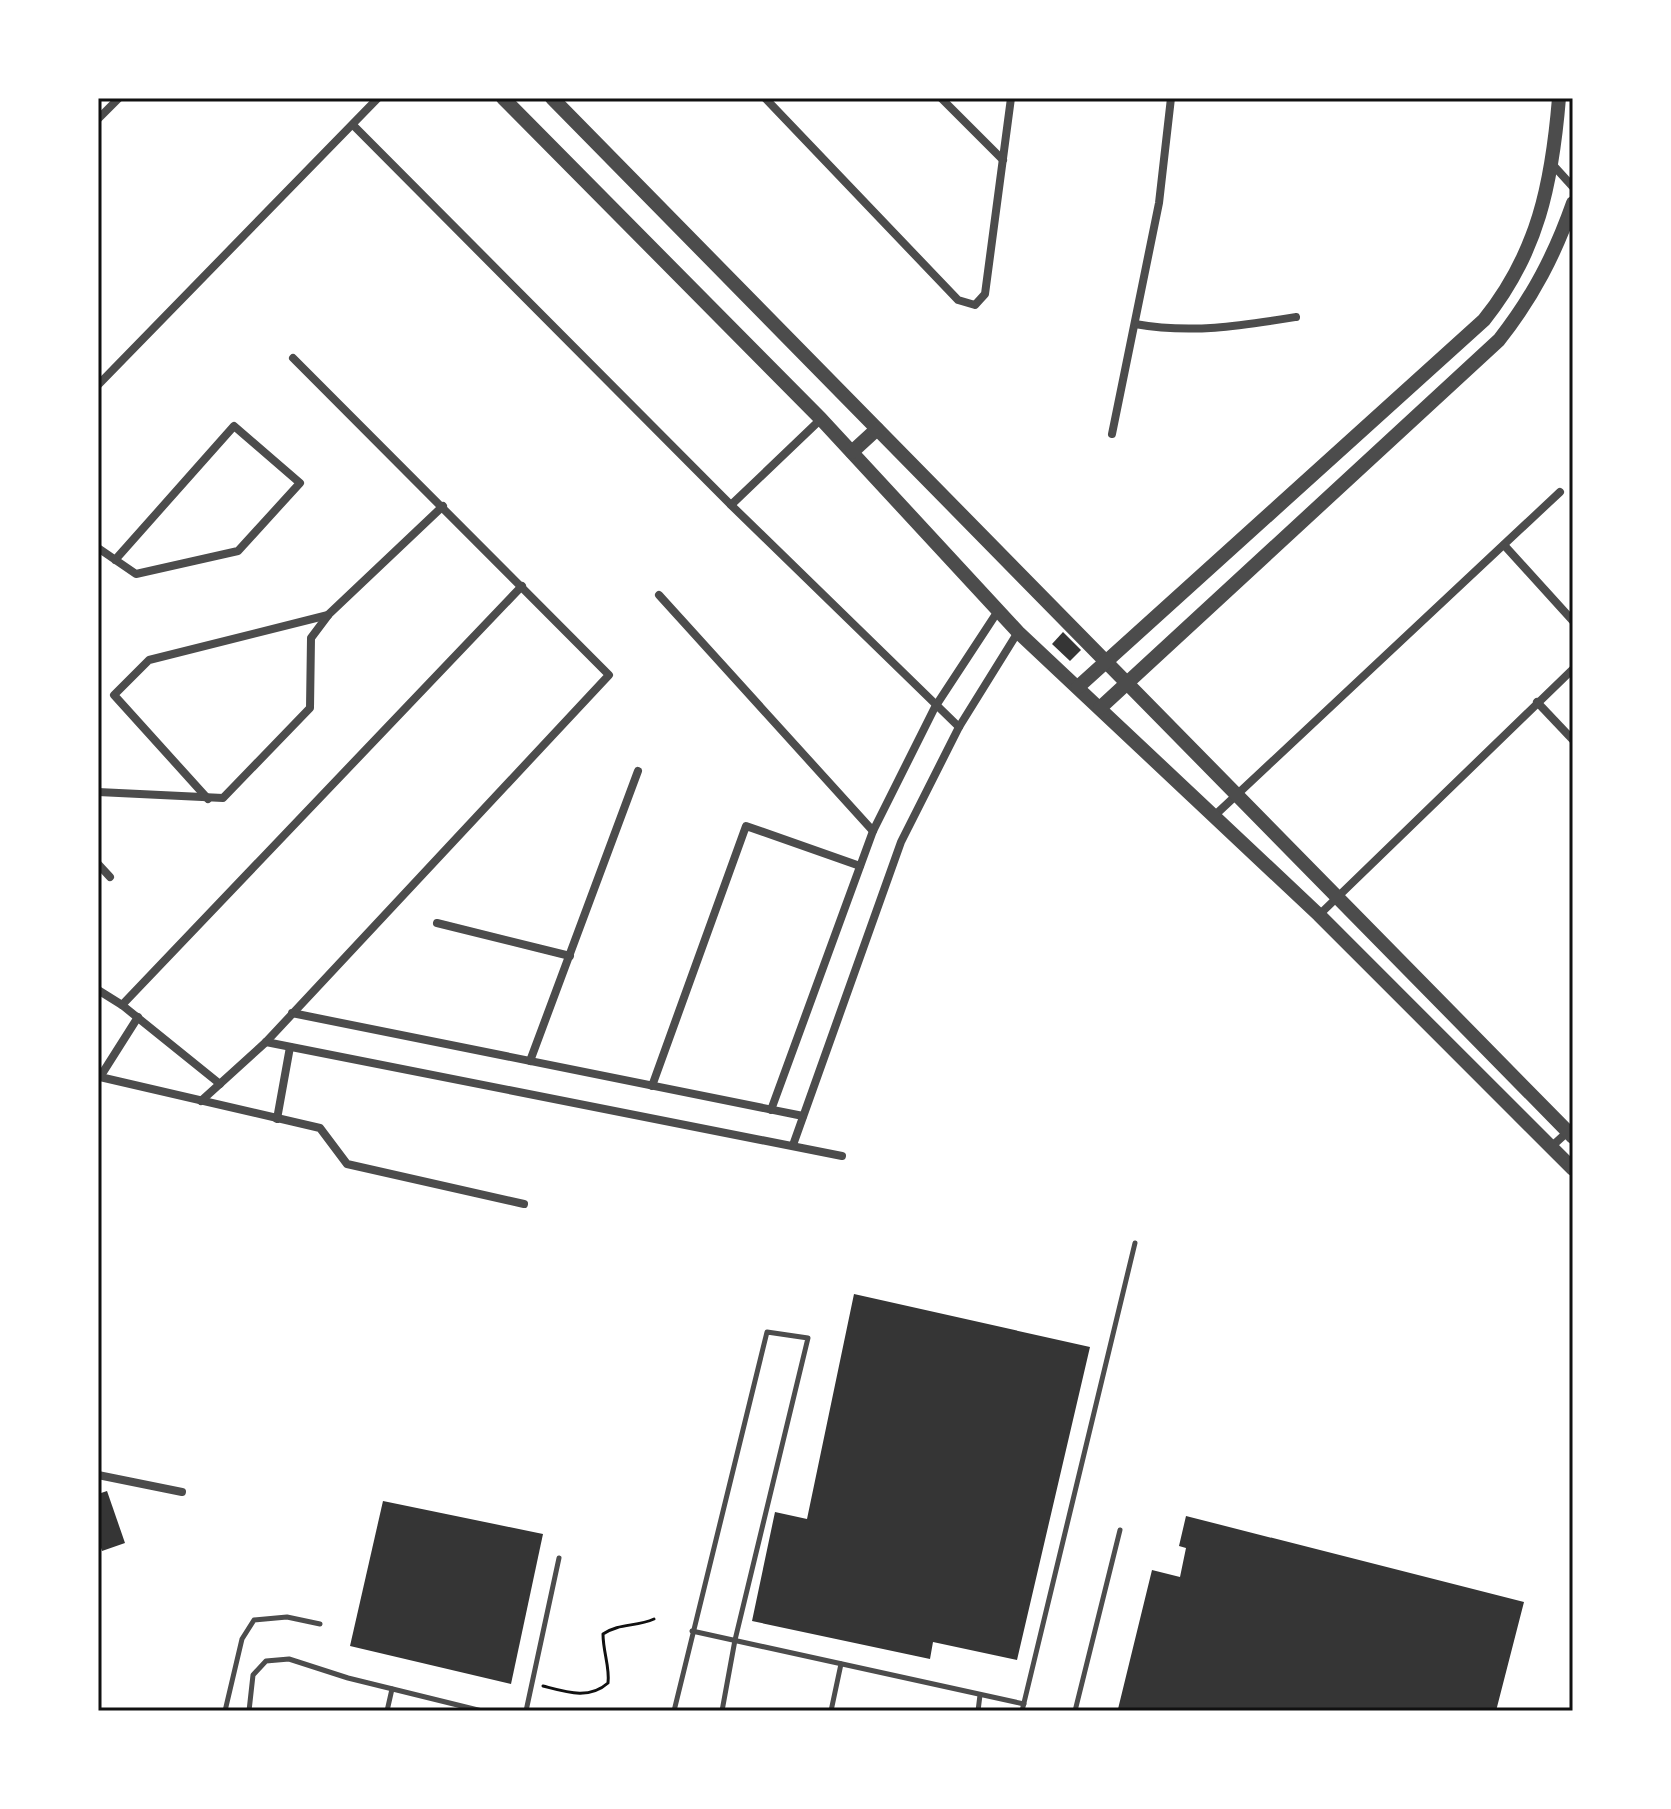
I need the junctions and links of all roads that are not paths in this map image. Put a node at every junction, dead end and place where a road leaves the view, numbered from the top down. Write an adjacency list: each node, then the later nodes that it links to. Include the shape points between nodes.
1 (119, 98): 11 (street)
2 (378, 98): 12 (street)
3 (503, 98): 21 (street)
4 (552, 98): 22 (street)
5 (765, 98): 13 (street, via 958,300 975,305 985,294)
6 (941, 98): 13 (street)
7 (1011, 98): 13 (street)
8 (1171, 98): 18 (street, via 1159,203)
9 (1559, 98): 14 (street)
10 (98, 104): 11 (street)
11 (102, 116)
12 (353, 125): 20 (street); 26 (street)
13 (1003, 160)
14 (1553, 165): 15 (street); 37 (street, via 1533,240 1510,288 1484,320)
15 (1573, 187)
16 (1573, 203): 39 (street, via 1535,289 1499,340)
17 (1296, 317): 18 (street, via 1211,330)
18 (1135, 324): 23 (street)
19 (293, 358): 27 (street)
20 (98, 385)
21 (821, 419): 24 (street); 26 (street)
22 (877, 429): 24 (street); 37 (street)
23 (1112, 434)
24 (852, 452): 33 (street)
25 (1560, 492): 28 (street)
26 (731, 505): 42 (street)
27 (443, 506): 31 (street); 34 (street)
28 (1504, 545): 35 (street); 48 (street)
29 (98, 548): 30 (street)
30 (115, 560): 30 (street, via 136,574 238,551 300,483 234,426)
31 (522, 586): 60 (street); 61 (street, via 609,675)
32 (659, 595): 51 (street)
33 (998, 611): 36 (street); 42 (street)
34 (329, 614): 49 (street, via 311,638 310,708 223,798); 49 (street, via 149,660 114,695)
35 (1573, 621)
36 (1018, 632): 40 (street); 44 (street)
37 (1105, 660): 39 (street); 40 (street)
38 (1573, 669): 41 (street)
39 (1128, 682): 43 (street); 48 (street)
40 (1078, 687): 43 (street)
41 (1537, 702): 45 (street); 55 (street)
42 (935, 707): 44 (street); 51 (street)
43 (1100, 708): 50 (street)
44 (959, 727): 70 (street, via 901,842)
45 (1573, 740)
46 (638, 771): 58 (street)
47 (98, 792): 49 (street)
48 (1237, 795): 50 (street); 55 (street)
49 (208, 799)
50 (1212, 818): 56 (street)
51 (873, 831): 53 (street)
52 (98, 864): 54 (street)
53 (860, 866): 67 (street, via 746,826); 69 (street)
54 (110, 877)
55 (1337, 896): 56 (street); 72 (street)
56 (1319, 915): 74 (street)
57 (437, 923): 58 (street)
58 (570, 956): 65 (street)
59 (98, 990): 60 (street)
60 (122, 1005): 62 (street)
61 (292, 1013): 63 (street); 65 (street)
62 (138, 1017): 66 (street); 68 (street, via 100,1077)
63 (266, 1042): 64 (street); 66 (street)
64 (290, 1047): 71 (street); 73 (street)
65 (530, 1061): 67 (street)
66 (220, 1084): 68 (street)
67 (652, 1086): 69 (street)
68 (201, 1101): 71 (street)
69 (771, 1110): 70 (street)
70 (803, 1116): 73 (street)
71 (277, 1119): 77 (street, via 320,1128 347,1164)
72 (1571, 1132): 74 (street)
73 (793, 1145): 75 (street)
74 (1551, 1147): 76 (street)
75 (842, 1156)
76 (1573, 1169)
77 (524, 1204)
78 (1135, 1243): 89 (lane)
79 (98, 1475): 80 (street)
80 (182, 1492)
81 (1120, 1530): 99 (lane)
82 (559, 1558): 94 (lane)
83 (320, 1624): 90 (lane, via 287,1617 254,1620 242,1639)
84 (692, 1631): 85 (lane); 85 (lane, via 767,1332 808,1338); 95 (lane)
85 (735, 1640): 86 (lane); 96 (lane)
86 (841, 1664): 88 (lane); 97 (lane)
87 (392, 1689): 91 (lane, via 289,1659 266,1661 253,1675); 92 (lane); 93 (lane)
88 (980, 1695): 89 (lane); 98 (lane)
89 (1023, 1708)
90 (225, 1711)
91 (249, 1711)
92 (387, 1711)
93 (482, 1711)
94 (526, 1711)
95 (674, 1711)
96 (722, 1711)
97 (831, 1711)
98 (978, 1711)
99 (1075, 1711)

